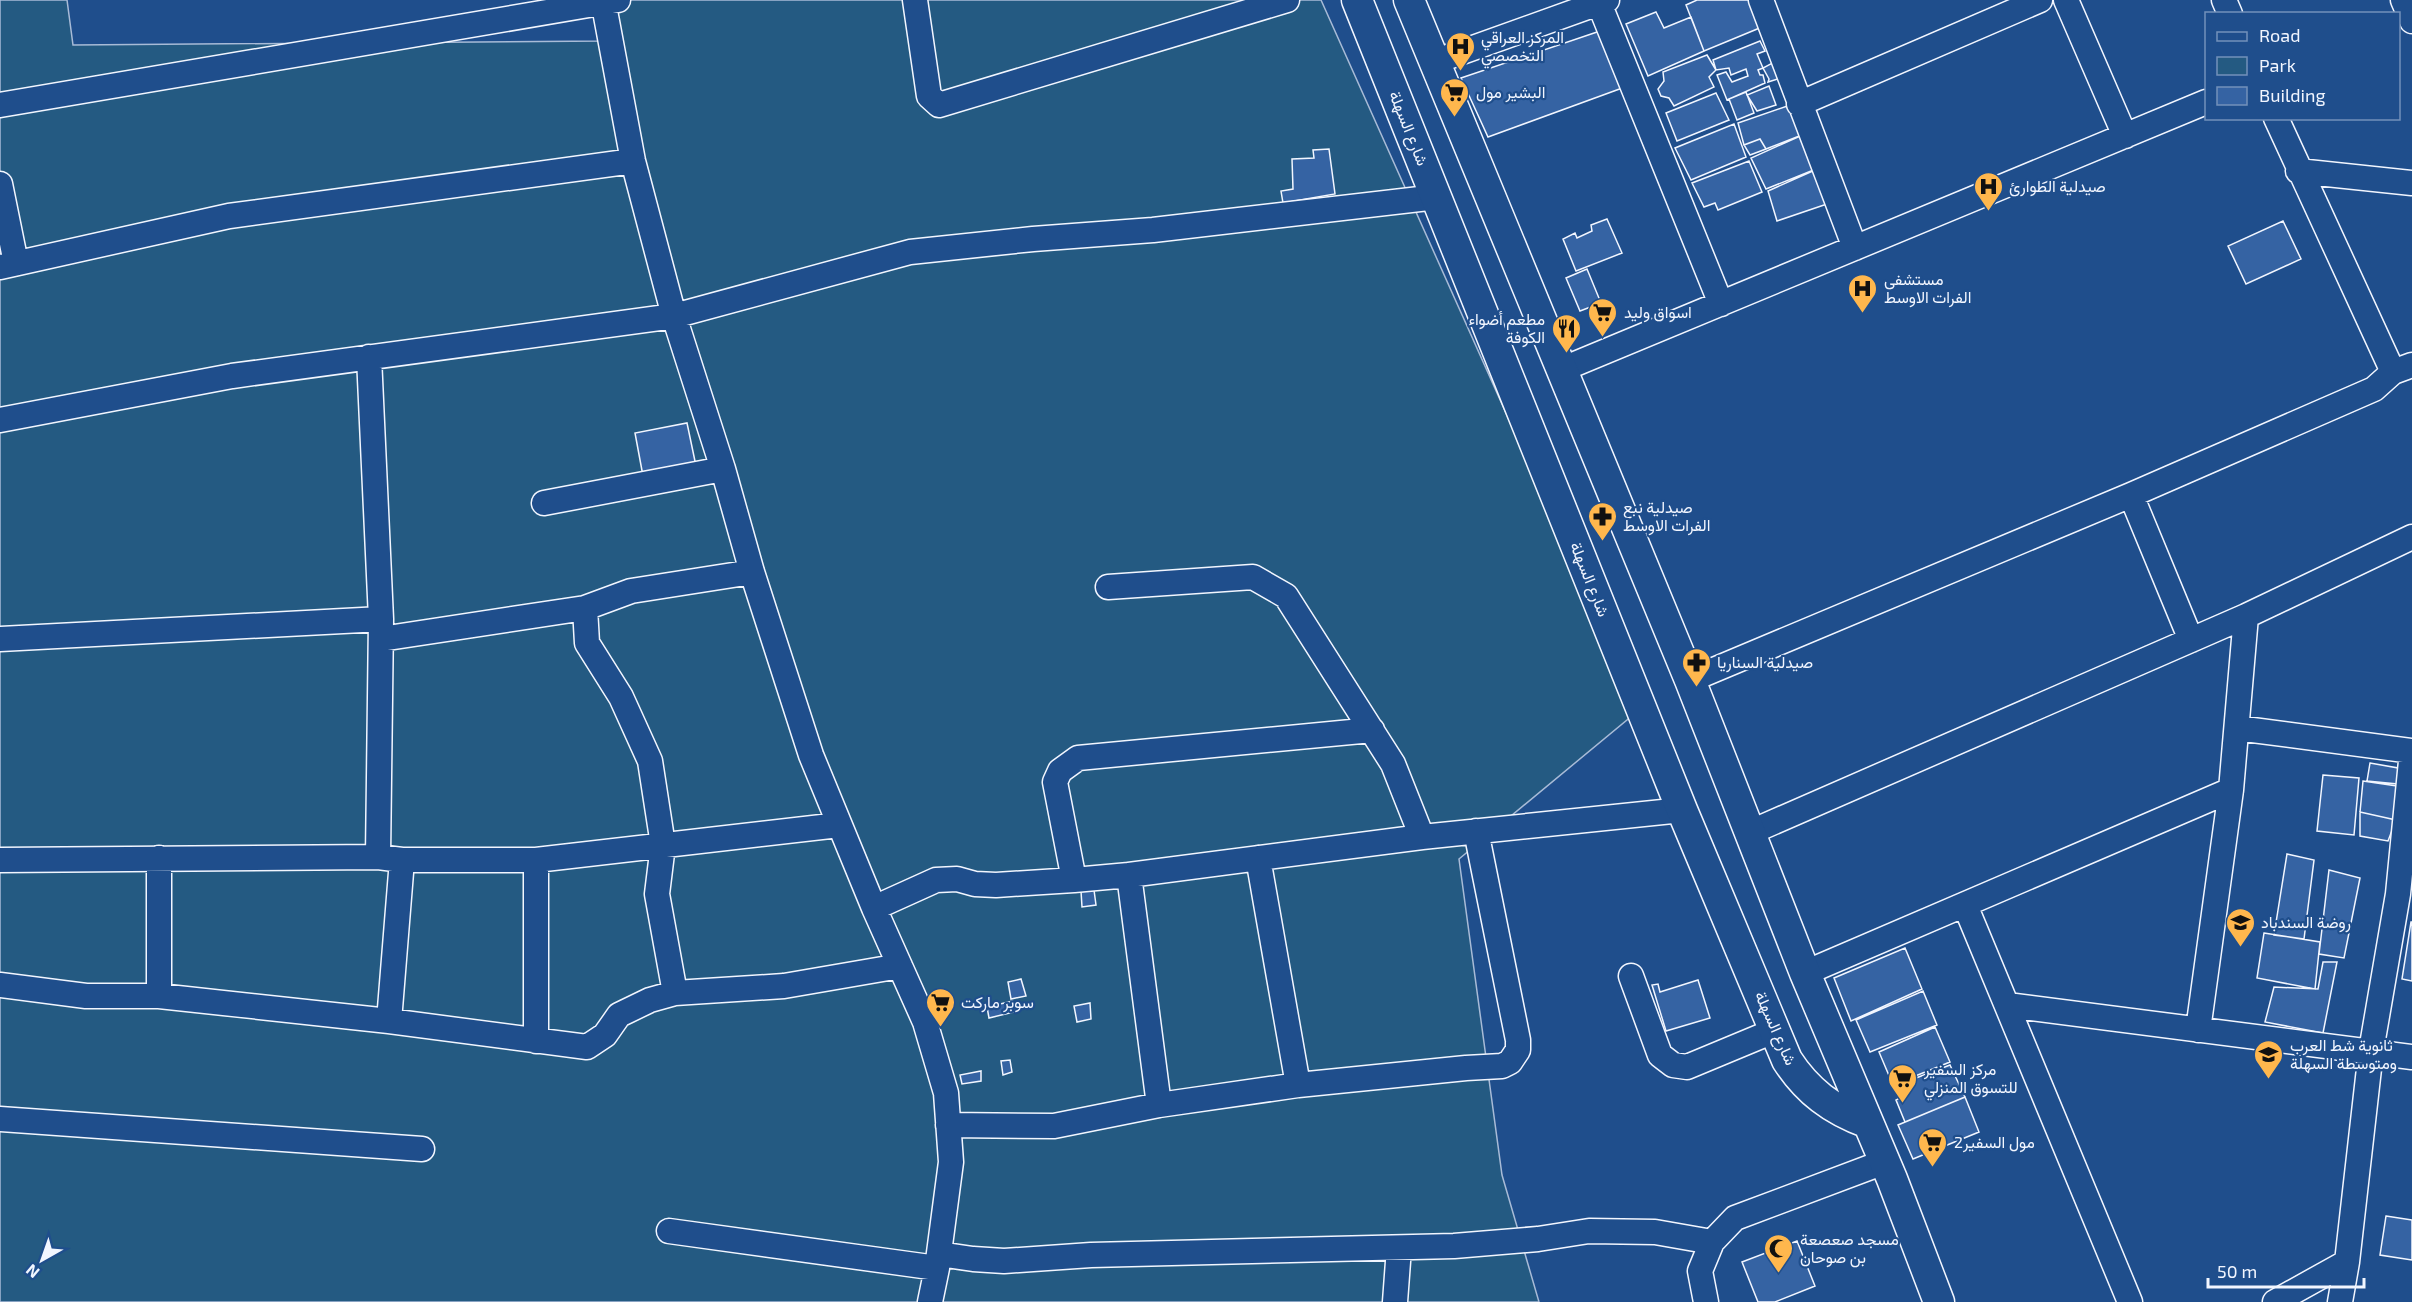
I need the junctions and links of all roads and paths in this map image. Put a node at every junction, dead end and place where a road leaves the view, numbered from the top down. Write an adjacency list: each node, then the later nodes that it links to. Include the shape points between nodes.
1 (915, 0): 2 (street, via 930,96 939,105)
2 (1287, 0)
3 (1357, 0): 22 (main road, شارع السهلة)
4 (1409, 0): 12 (main road)
5 (1761, 0): 14 (street)
6 (2040, 0): 14 (street)
7 (2067, 0): 17 (street)
8 (2403, 0): 11 (street)
9 (609, 1): 15 (street); 18 (street)
10 (1603, 2): 12 (street); 25 (street)
11 (2412, 21)
12 (1434, 62): 28 (main road)
13 (2205, 102): 17 (street)
14 (1799, 104): 23 (street)
15 (0, 105)
16 (2277, 120): 19 (street)
17 (2125, 136): 23 (street)
18 (633, 161): 24 (street, via 230,216); 26 (street)
19 (2298, 171): 20 (street); 29 (street)
20 (2412, 183)
21 (0, 184): 24 (street)
22 (1437, 197): 26 (street, via 1165,229 910,252); 47 (main road, شارع السهلة)
23 (1855, 248): 25 (street)
24 (8, 265)
25 (1721, 304): 28 (street)
26 (674, 316): 27 (street); 31 (street)
27 (369, 357): 30 (street, via 232,376); 39 (street)
28 (1563, 369): 42 (main road)
29 (2402, 369): 32 (street, via 2374,389)
30 (0, 420)
31 (723, 469): 33 (street); 35 (street)
32 (2132, 495): 41 (street); 42 (street)
33 (544, 503)
34 (2412, 537): 38 (street)
35 (752, 572): 37 (street, via 631,591); 48 (street, via 811,755)
36 (1108, 587): 44 (street, via 1254,576 1263,580 1286,596)
37 (585, 608): 39 (street); 52 (street, via 587,643 621,697 650,761)
38 (2246, 616): 41 (street); 43 (street)
39 (381, 629): 40 (street); 53 (street)
40 (0, 639)
41 (2191, 640): 50 (street)
42 (1690, 680): 50 (main road)
43 (2237, 728): 45 (street); 46 (street)
44 (1372, 730): 51 (street, via 1393,764); 60 (street, via 1078,758 1060,771 1055,782)
45 (2412, 751): 61 (street)
46 (2231, 790): 62 (street); 73 (street)
47 (1682, 810): 49 (street); 72 (main road, شارع السهلة)
48 (839, 825): 52 (street); 63 (street)
49 (1476, 831): 51 (street); 77 (street, via 1516,1028 1518,1050 1510,1062 1502,1066)
50 (1751, 832): 65 (main road)
51 (1422, 837): 55 (street)
52 (663, 845): 58 (street); 68 (street, via 657,894)
53 (378, 857): 54 (street); 57 (street)
54 (159, 858): 56 (street); 69 (street)
55 (1258, 858): 59 (street); 77 (street)
56 (0, 860)
57 (402, 860): 58 (street); 71 (street)
58 (536, 860): 74 (street)
59 (1129, 875): 60 (street); 78 (street)
60 (1074, 880): 63 (street, via 996,885 936,880)
61 (2405, 895): 75 (street)
62 (1965, 905): 65 (street); 70 (street)
63 (874, 908): 64 (street)
64 (900, 966): 68 (street, via 784,986); 81 (street, via 925,1022 946,1093)
65 (1805, 973): 80 (main road)
66 (1631, 976): 72 (street, via 1660,1055 1673,1065 1687,1067)
67 (0, 985): 69 (street, via 86,996)
68 (675, 993): 74 (street, via 619,1015 605,1035 587,1047)
69 (159, 996): 71 (street)
70 (2007, 1005): 73 (street); 93 (street)
71 (389, 1021): 74 (street)
72 (1776, 1030): 80 (main road, شارع السهلة, via 1787,1060 1808,1088 1835,1109)
73 (2198, 1030): 75 (street)
74 (536, 1041)
75 (2371, 1051): 76 (street); 88 (street)
76 (2412, 1057)
77 (1298, 1085): 78 (street)
78 (1159, 1105): 81 (street, via 1054,1125)
79 (0, 1119): 82 (street)
80 (1868, 1123): 83 (main road)
81 (948, 1125): 87 (street, via 951,1162)
82 (422, 1149)
83 (1884, 1162): 85 (street, via 1735,1218); 92 (main road)
84 (669, 1231): 87 (street)
85 (1712, 1242): 86 (street, via 1655,1232 1589,1231 1506,1242); 91 (street, via 1700,1270)
86 (1399, 1248): 87 (street); 90 (street)
87 (938, 1261): 89 (street)
88 (2347, 1262): 94 (street); 95 (street)
89 (930, 1302)
90 (1395, 1302)
91 (1706, 1302)
92 (1939, 1302)
93 (2130, 1302)
94 (2275, 1302)
95 (2340, 1302)

